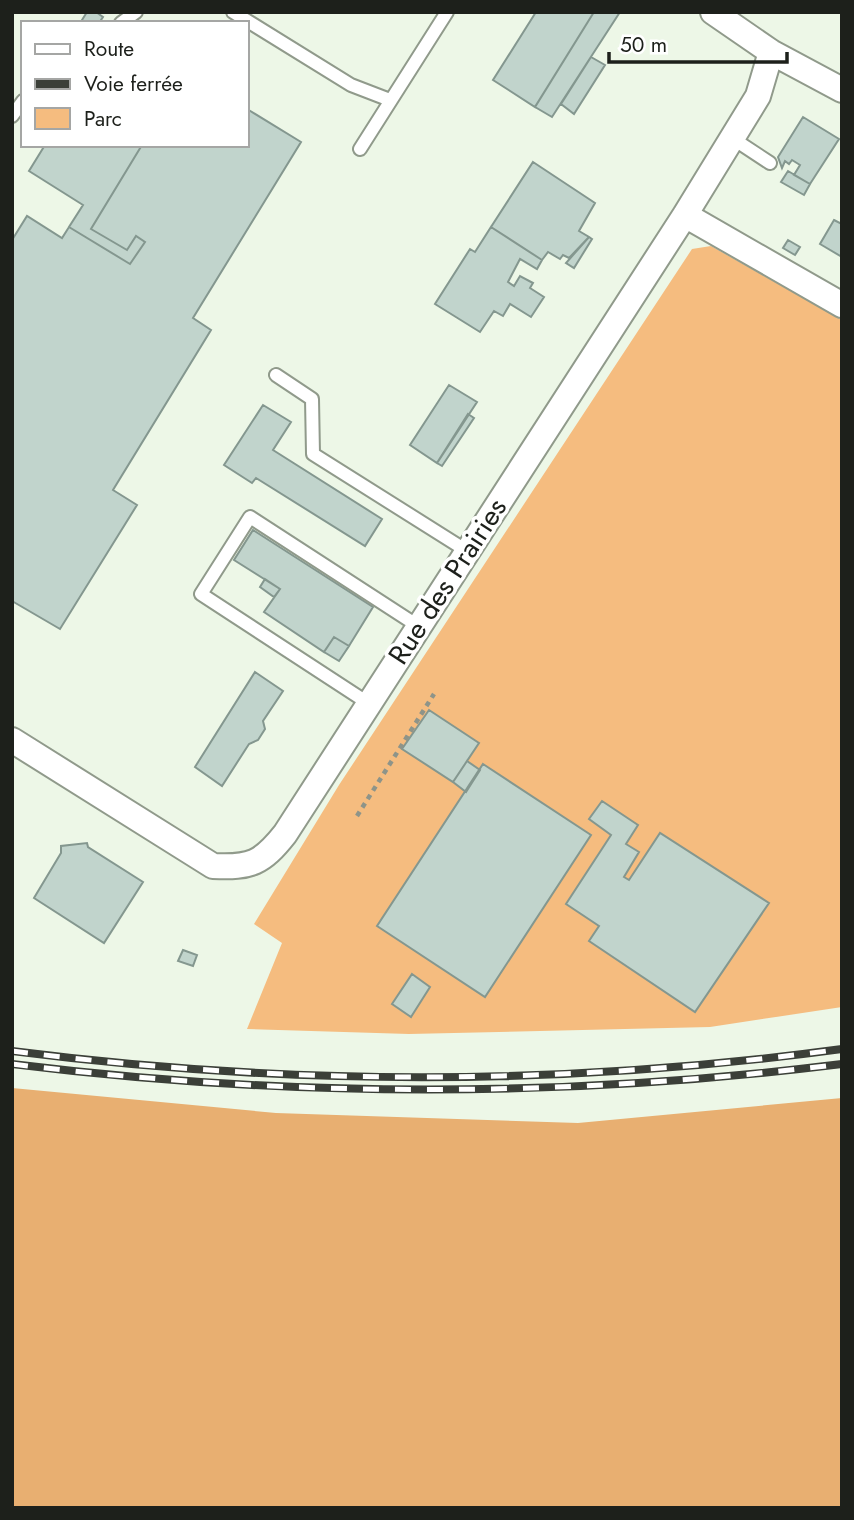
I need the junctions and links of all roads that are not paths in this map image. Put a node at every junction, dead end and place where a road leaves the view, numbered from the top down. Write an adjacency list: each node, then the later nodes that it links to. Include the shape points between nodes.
1 (447, 12): 6 (lane)
2 (713, 12): 4 (street)
3 (248, 21): 6 (lane, via 351,85)
4 (771, 52): 5 (street); 7 (street, Rue des Prairies, via 758,96)
5 (842, 90)
6 (390, 100): 8 (lane)
7 (732, 138): 9 (lane); 10 (street, Rue des Prairies)
8 (360, 149)
9 (770, 163)
10 (685, 215): 11 (street); 13 (street, Rue des Prairies)
11 (842, 305)
12 (276, 375): 13 (lane, via 312,399 313,454)
13 (467, 551): 14 (street, Rue des Prairies)
14 (418, 626): 15 (street, Rue des Prairies); 15 (lane, via 250,517 201,594)
15 (368, 704): 16 (street, Rue des Prairies, via 285,834 267,856 237,867 213,866)
16 (12, 740)

